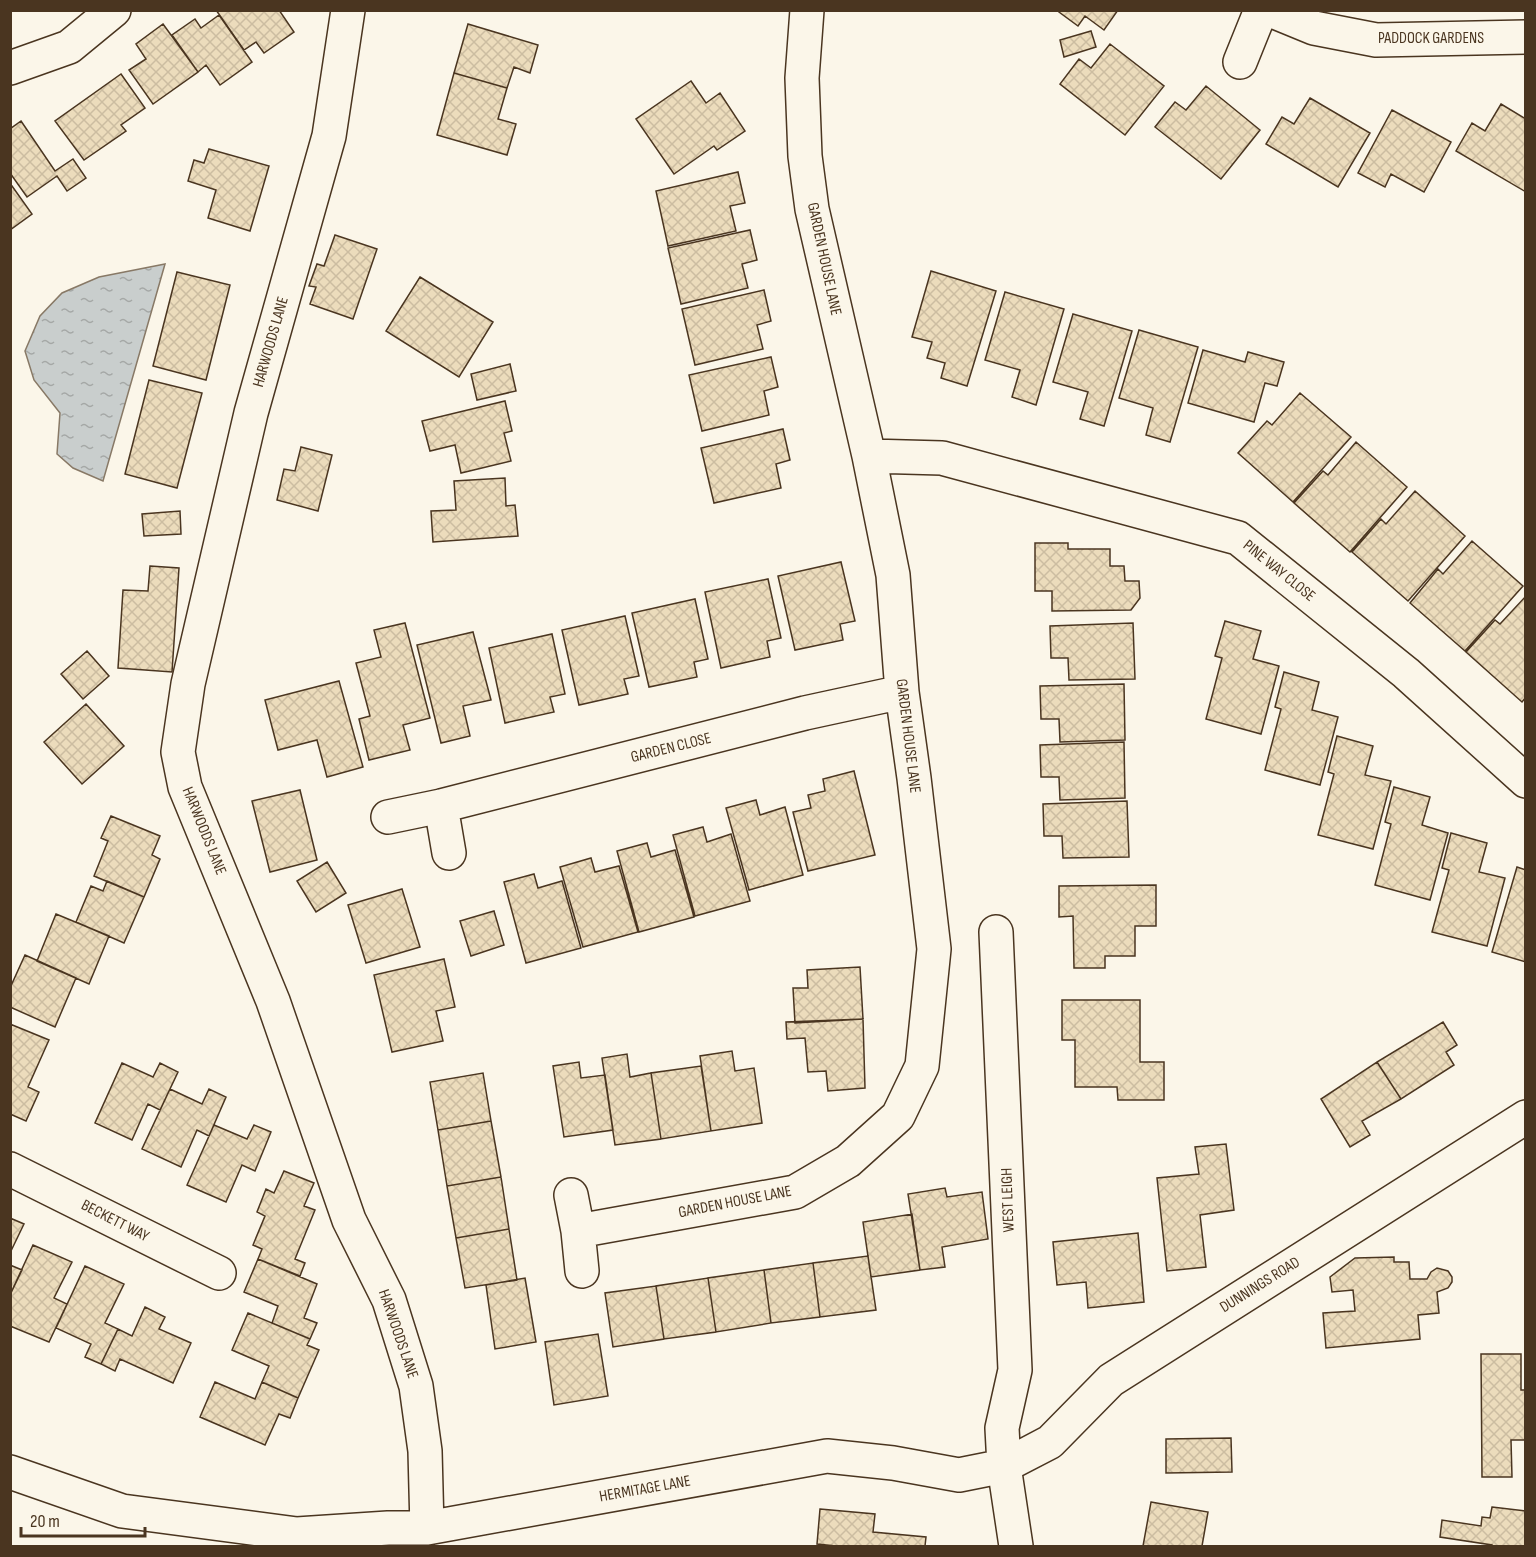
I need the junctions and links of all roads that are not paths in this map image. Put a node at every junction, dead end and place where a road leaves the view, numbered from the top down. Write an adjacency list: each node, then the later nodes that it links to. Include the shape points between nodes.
1 (114, 10): 8 (street, via 69,48)
2 (348, 10): 24 (street, HARWOODS LANE, via 329,136 252,413 188,684 178,752 185,787 273,1000 349,1220 389,1300 416,1386 425,1451)
3 (1261, 10): 7 (street)
4 (1270, 10): 6 (street, PADDOCK GARDENS, via 1314,28 1376,40)
5 (802, 11): 9 (street, GARDEN HOUSE LANE, via 805,156 812,209)
6 (1526, 37)
7 (1240, 62)
8 (10, 68)
9 (868, 456): 10 (street, GARDEN HOUSE LANE, via 893,575); 11 (street, PINE WAY CLOSE, via 942,458 1238,538 1406,673)
10 (902, 692): 12 (street, GARDEN CLOSE); 19 (street, GARDEN HOUSE LANE, via 934,949 922,1066 898,1116 848,1161 795,1192)
11 (1526, 781)
12 (441, 806): 13 (street, GARDEN CLOSE); 14 (street)
13 (388, 817)
14 (449, 853)
15 (996, 932): 22 (street, WEST LEIGH, via 1015,1370 1002,1428)
16 (1526, 1117): 22 (street, DUNNINGS ROAD, via 1111,1380 1050,1442)
17 (10, 1169): 21 (street, BECKETT WAY)
18 (571, 1195): 19 (street)
19 (578, 1231): 20 (street)
20 (582, 1270)
21 (219, 1273)
22 (1004, 1466): 24 (street, HERMITAGE LANE, via 959,1475 827,1456); 26 (street, WEST LEIGH)
23 (10, 1472): 25 (street, HERMITAGE LANE, via 122,1511)
24 (427, 1528): 25 (street, HERMITAGE LANE, via 388,1528)
25 (296, 1540)
26 (1016, 1546)

